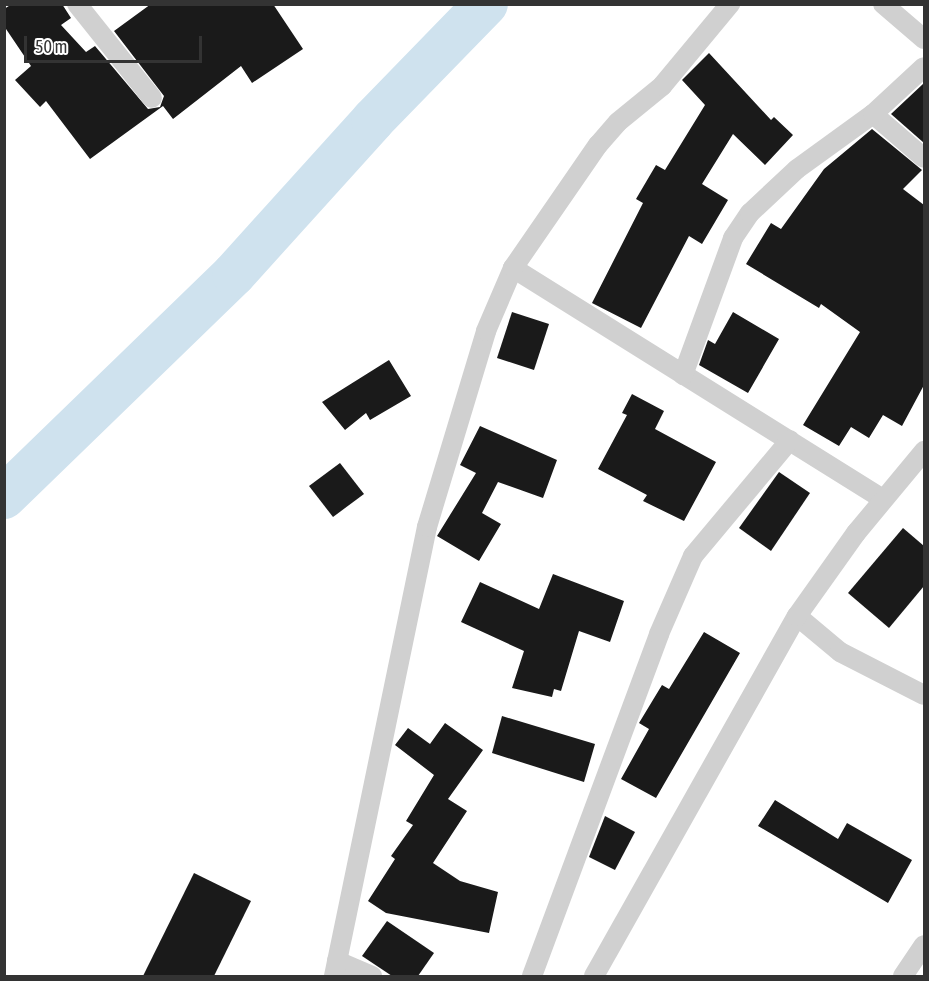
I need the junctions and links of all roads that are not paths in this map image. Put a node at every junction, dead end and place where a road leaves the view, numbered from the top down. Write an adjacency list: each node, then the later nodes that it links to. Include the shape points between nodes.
1 (77, 4): 6 (street)
2 (730, 4): 9 (street, via 662,86 618,122 598,145)
3 (883, 4): 4 (street)
4 (924, 39)
5 (924, 67): 7 (street)
6 (152, 98)
7 (873, 114): 8 (street); 10 (street, via 797,169 750,213 733,238)
8 (924, 158)
9 (513, 268): 10 (street); 17 (street, via 463,402 427,527)
10 (683, 375): 11 (street)
11 (790, 441): 13 (street); 19 (street, via 693,556 659,634)
12 (924, 452): 13 (street)
13 (883, 500): 14 (street)
14 (797, 616): 15 (street, via 840,652); 20 (street)
15 (924, 695)
16 (924, 945): 21 (street)
17 (335, 969): 18 (street)
18 (372, 976)
19 (532, 976)
20 (594, 976)
21 (903, 976)

